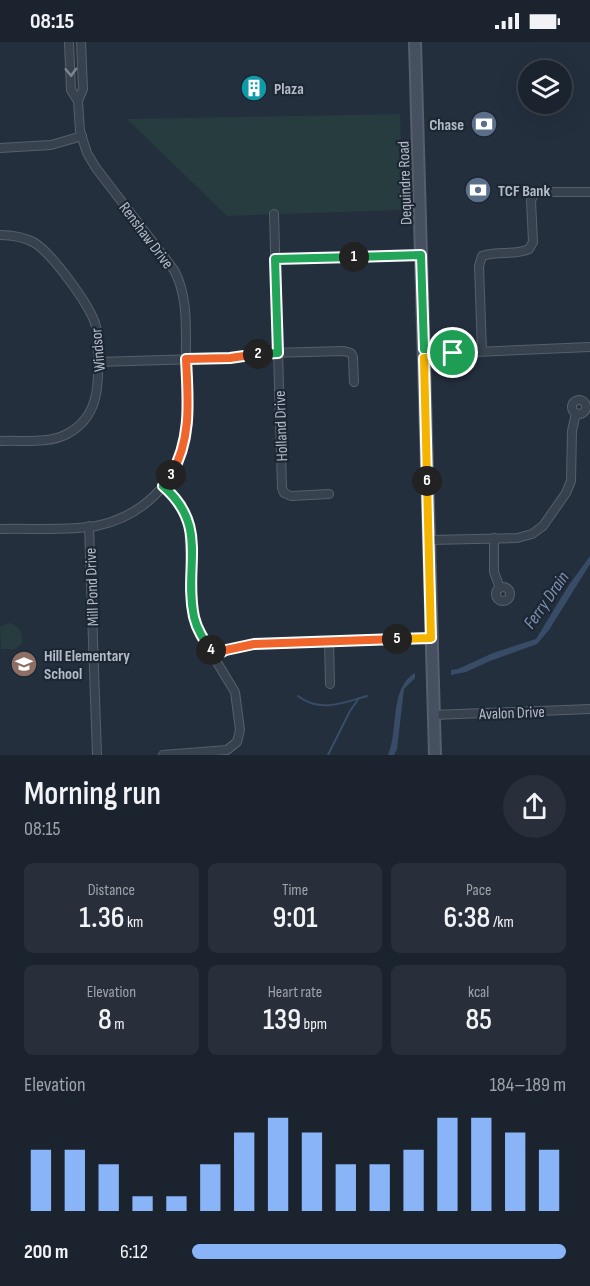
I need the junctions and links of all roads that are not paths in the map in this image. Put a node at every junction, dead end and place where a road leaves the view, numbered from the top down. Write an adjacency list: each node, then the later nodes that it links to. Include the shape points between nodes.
1 (69, 42): 4 (street, Renshaw Drive, one-way to 4, via 71,90)
2 (81, 42): 4 (street, Renshaw Drive, via 83,89)
3 (415, 42): 10 (main road, Dequindre Road)
4 (78, 101): 5 (street, Renshaw Drive)
5 (81, 136): 6 (street, via 51,145); 16 (street, Renshaw Drive, via 96,168 177,275 184,299)
6 (0, 148)
7 (590, 192): 13 (street, via 534,195 529,249 482,256)
8 (274, 214): 11 (street, Holland Drive)
9 (0, 235): 17 (street, Windsor, via 35,244 67,278 95,322)
10 (421, 255): 11 (street); 15 (main road, Dequindre Road)
11 (275, 259): 14 (street, Holland Drive)
12 (590, 347): 13 (street)
13 (482, 351): 15 (street, via 444,357)
14 (278, 353): 16 (street); 18 (street, via 348,351 353,357); 22 (street, Holland Drive, via 284,494)
15 (424, 353): 26 (main road, Dequindre Road)
16 (186, 359): 17 (street); 21 (street, Renshaw Drive, via 186,437)
17 (99, 362): 20 (street, Windsor, via 96,400 78,427 53,439)
18 (354, 382)
19 (576, 413): 25 (street, via 571,481 551,516 538,530 525,536)
20 (0, 441)
21 (163, 486): 23 (street, Renshaw Drive, via 129,515); 30 (street, via 181,504 189,521 194,615 198,631)
22 (328, 494)
23 (89, 526): 24 (street, Renshaw Drive); 34 (street, Mill Pond Drive)
24 (0, 529)
25 (494, 538): 26 (street); 27 (street, via 494,572)
26 (429, 540): 28 (main road, Dequindre Road)
27 (500, 588)
28 (431, 638): 29 (street); 33 (main road, Dequindre Road)
29 (329, 641): 30 (street, via 254,644); 31 (street)
30 (214, 656): 35 (street, via 235,692 240,730 237,742 223,751)
31 (330, 684)
32 (590, 709): 33 (street, Avalon Drive)
33 (433, 715): 36 (main road, Dequindre Road)
34 (97, 755)
35 (162, 755)
36 (435, 755)

